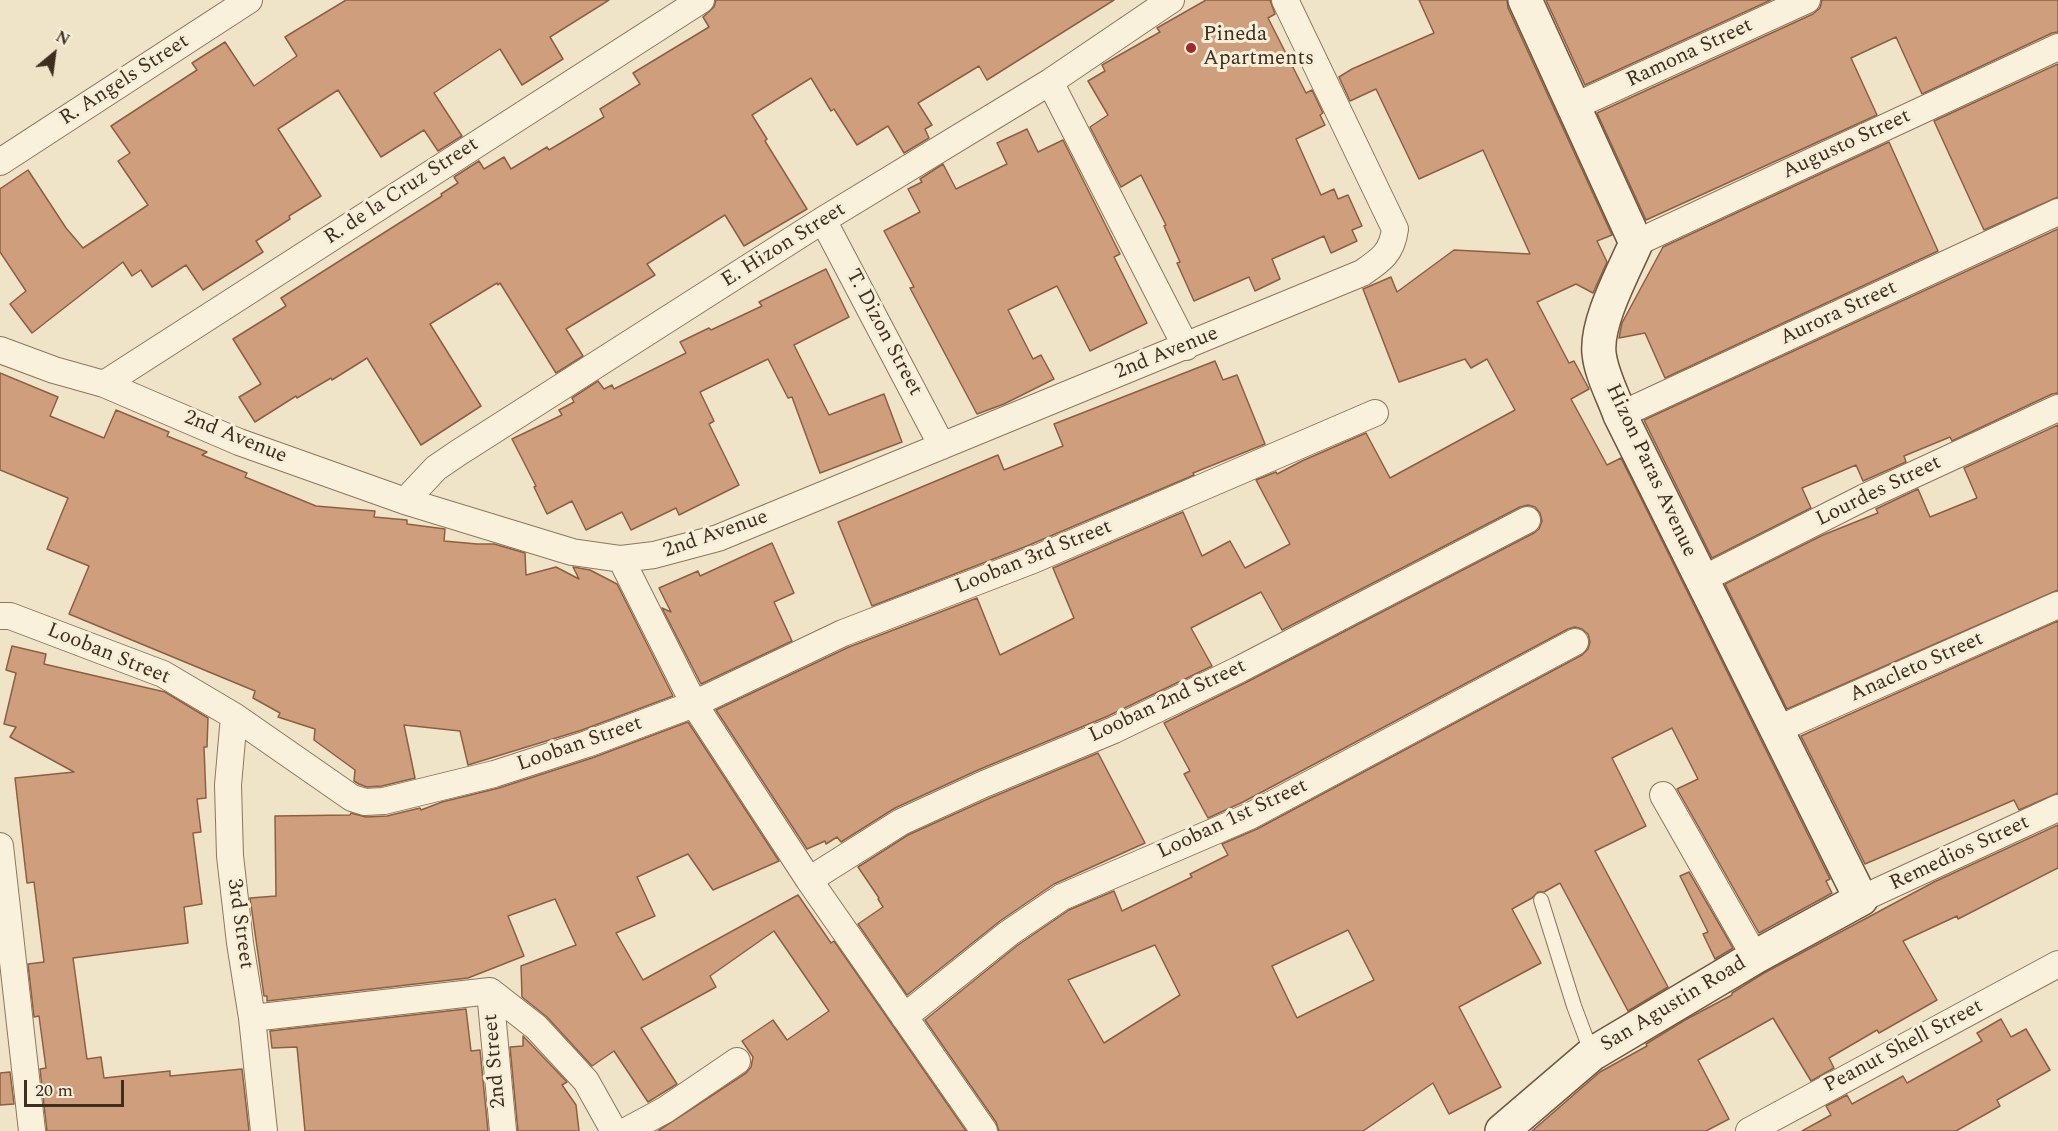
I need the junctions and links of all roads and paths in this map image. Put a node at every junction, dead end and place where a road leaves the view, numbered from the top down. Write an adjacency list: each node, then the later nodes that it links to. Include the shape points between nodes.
1 (249, 0): 10 (street, R. Angels Street)
2 (701, 0): 16 (street, R. de la Cruz Street)
3 (1171, 0): 8 (street, E. Hizon Street)
4 (1285, 0): 14 (street, 2nd Avenue, via 1395,230 1393,246 1362,273)
5 (1525, 0): 9 (street)
6 (1807, 0): 9 (street, Ramona Street)
7 (2058, 47): 13 (street, Augusto Street)
8 (1050, 82): 12 (street, E. Hizon Street); 14 (street)
9 (1573, 107): 13 (street)
10 (0, 162)
11 (2058, 212): 19 (street, Aurora Street)
12 (823, 220): 20 (street, T. Dizon Street); 21 (street, E. Hizon Street, via 458,453 436,468)
13 (1636, 243): 19 (street, Hizon Paras Avenue, via 1599,334 1602,370)
14 (1186, 347): 20 (street, 2nd Avenue)
15 (0, 350): 16 (street, 2nd Avenue)
16 (104, 384): 21 (street, 2nd Avenue, via 239,442)
17 (2058, 408): 24 (street, Lourdes Street, via 1863,498)
18 (1375, 413): 28 (street, Looban 3rd Street, via 1033,560 843,633)
19 (1620, 415): 24 (street, Hizon Paras Avenue)
20 (942, 446): 23 (street, 2nd Avenue, via 718,538 654,555)
21 (405, 501): 23 (street, 2nd Avenue, via 572,552)
22 (1527, 520): 34 (street, Looban 2nd Street, via 1114,730 901,822)
23 (621, 559): 28 (street)
24 (1701, 580): 30 (street, Hizon Paras Avenue)
25 (2058, 605): 30 (street, Anacleto Street)
26 (0, 616): 29 (street, Looban Street, via 10,616 163,674)
27 (1575, 642): 40 (street, Looban 1st Street, via 1250,816 1062,897 1009,933)
28 (694, 704): 29 (street, Looban Street, via 494,774 384,801 365,802 330,784); 34 (street)
29 (234, 716): 41 (street, 3rd Street, via 228,785 230,856)
30 (1776, 730): 35 (street, Hizon Paras Avenue)
31 (1663, 795): 37 (street)
32 (2058, 808): 35 (street, Remedios Street)
33 (0, 846): 44 (street)
34 (809, 880): 40 (street)
35 (1861, 899): 37 (street, San Agustin Road)
36 (1540, 900): 42 (lane)
37 (1755, 957): 42 (street, San Agustin Road)
38 (2058, 964): 51 (street, Peanut Shell Street)
39 (490, 991): 41 (street); 46 (street, 2nd Street); 47 (street, via 536,1027 586,1081)
40 (904, 1017): 49 (street)
41 (252, 1018): 45 (street, 3rd Street)
42 (1592, 1054): 50 (street, San Agustin Road)
43 (737, 1061): 48 (street, via 665,1110)
44 (32, 1131)
45 (264, 1131)
46 (503, 1131)
47 (614, 1131)
48 (626, 1131)
49 (984, 1131)
50 (1502, 1131)
51 (1749, 1131)

